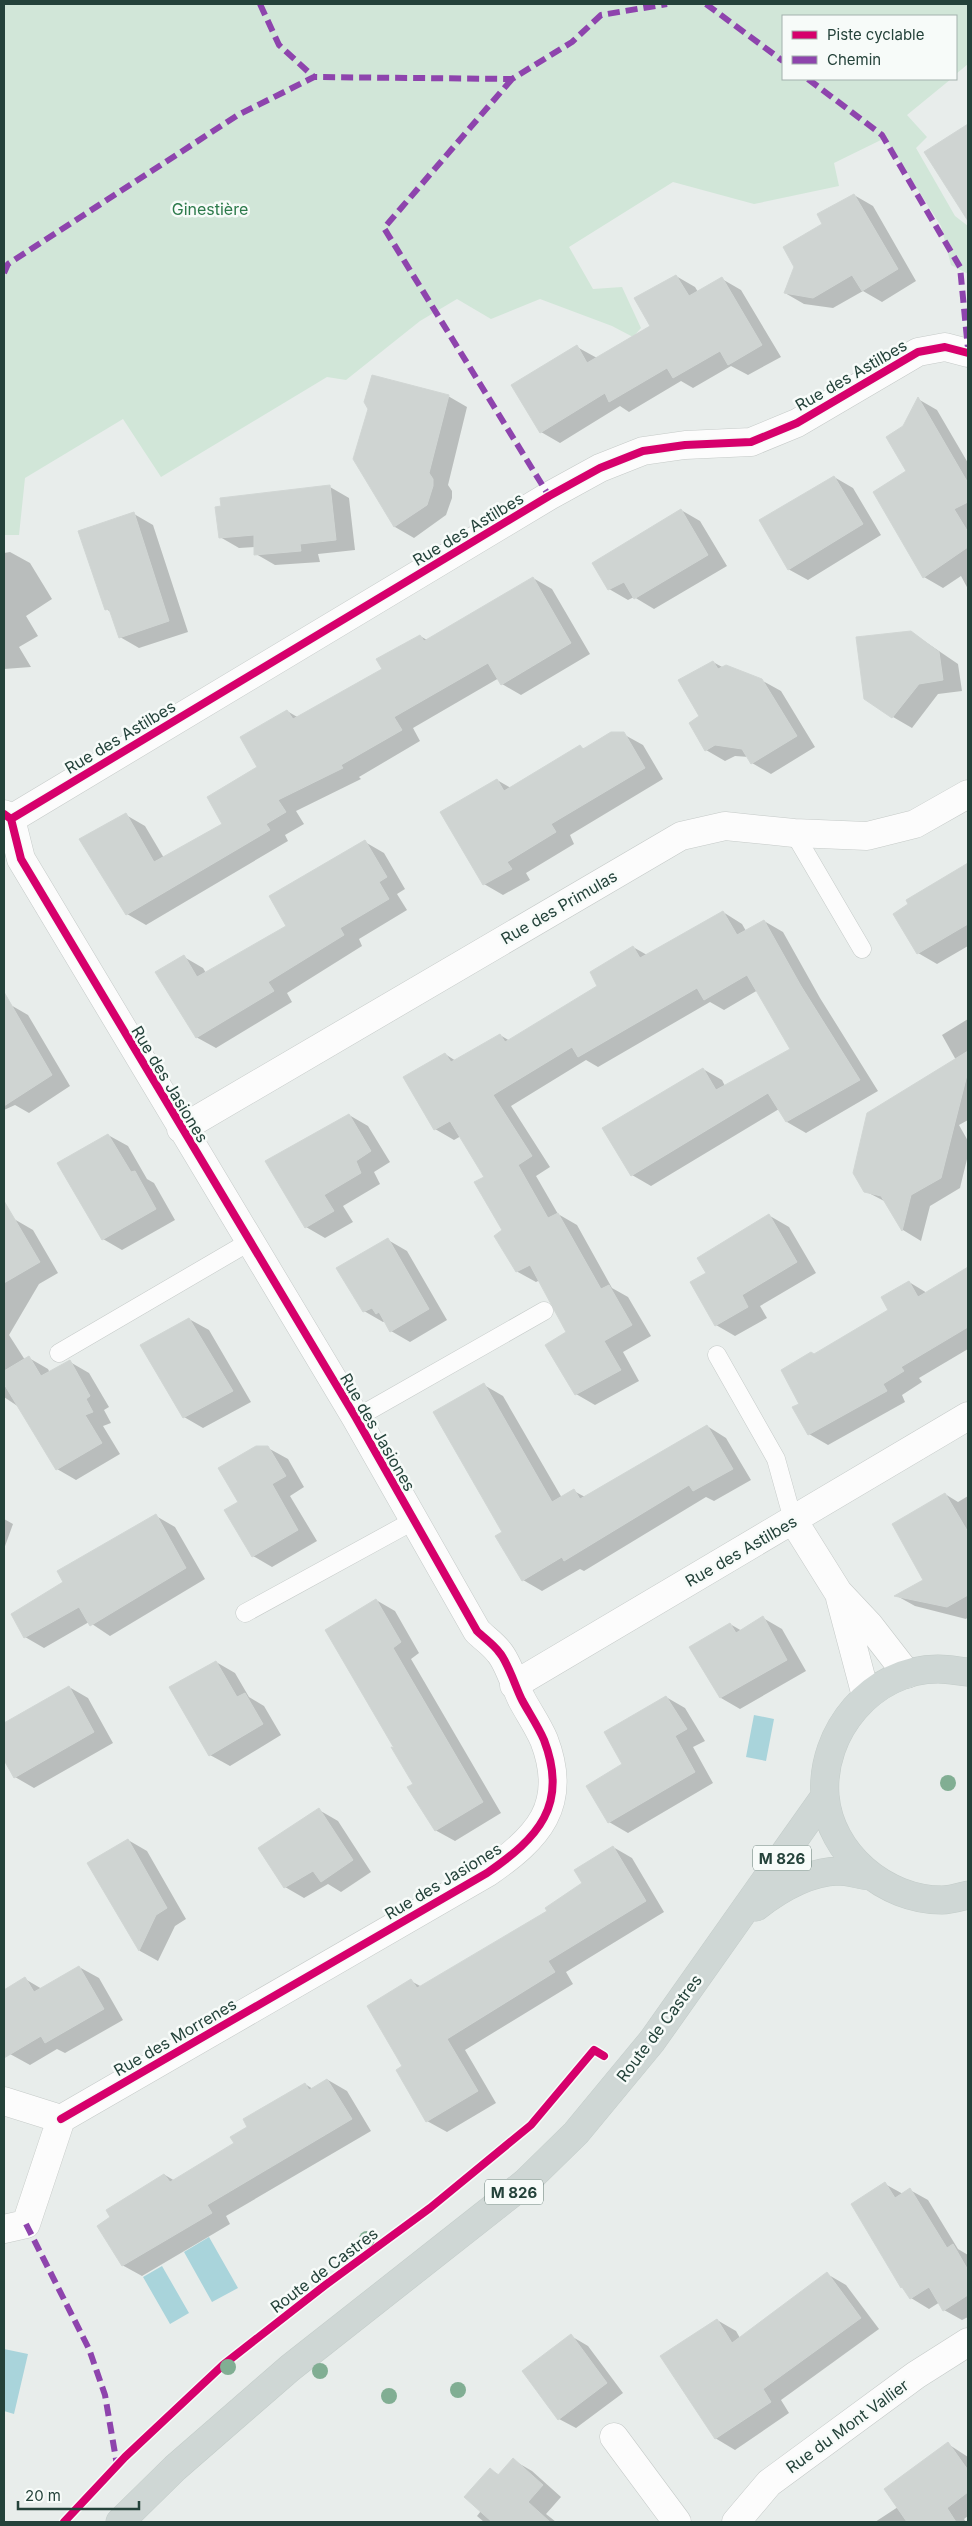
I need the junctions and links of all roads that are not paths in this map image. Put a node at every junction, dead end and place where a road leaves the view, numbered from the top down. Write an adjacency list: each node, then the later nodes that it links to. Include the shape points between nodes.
1 (968, 353): 3 (street, Rue des Astilbes, via 945,347 918,352 797,423 751,442 643,451 600,468)
2 (968, 794): 4 (street, Rue des Primulas, via 915,824 867,836)
3 (7, 816): 6 (street, Rue des Jasiones, via 21,859)
4 (794, 833): 5 (lane); 6 (street, Rue des Primulas, via 725,826 681,836)
5 (862, 949)
6 (181, 1129): 7 (street, Rue des Jasiones)
7 (249, 1242): 9 (lane); 12 (street, Rue des Jasiones)
8 (544, 1310): 12 (lane)
9 (59, 1353)
10 (717, 1355): 13 (lane, via 776,1459)
11 (968, 1416): 13 (street, Rue des Astilbes)
12 (356, 1418): 14 (street, Rue des Jasiones)
13 (793, 1520): 15 (street); 19 (street, Rue des Astilbes)
14 (413, 1521): 16 (lane); 19 (street, Rue des Jasiones, via 477,1631 500,1653)
15 (838, 1592): 18 (street); 20 (street)
16 (245, 1613)
17 (968, 1672): 18 (main road, M 826, via 938,1668)
18 (907, 1674): 20 (main road, M 826, via 886,1682)
19 (514, 1685): 25 (street, Rue des Jasiones, via 544,1740 552,1771 553,1798 539,1827 518,1852 487,1873)
20 (866, 1696): 21 (main road, M 826, via 838,1732 828,1759)
21 (825, 1796): 22 (main road, M 826, via 832,1827 848,1854); 24 (main road, Route de Castres / M 826)
22 (870, 1876): 23 (main road, M 826, via 904,1894 942,1900); 24 (main road, Route de Castres / M 826, via 839,1871 808,1877 776,1891)
23 (968, 1895)
24 (739, 1920): 31 (main road, Route de Castres / M 826, via 627,2073 576,2133 525,2183 290,2368 175,2468)
25 (303, 1978): 27 (street, Rue des Morrenes)
26 (4, 2101): 27 (street)
27 (61, 2119): 28 (street, via 26,2224)
28 (4, 2229)
29 (968, 2342): 33 (street, Rue du Mont Vallier, via 916,2375 769,2483)
30 (614, 2437): 32 (street)
31 (120, 2522)
32 (677, 2522)
33 (736, 2522)

